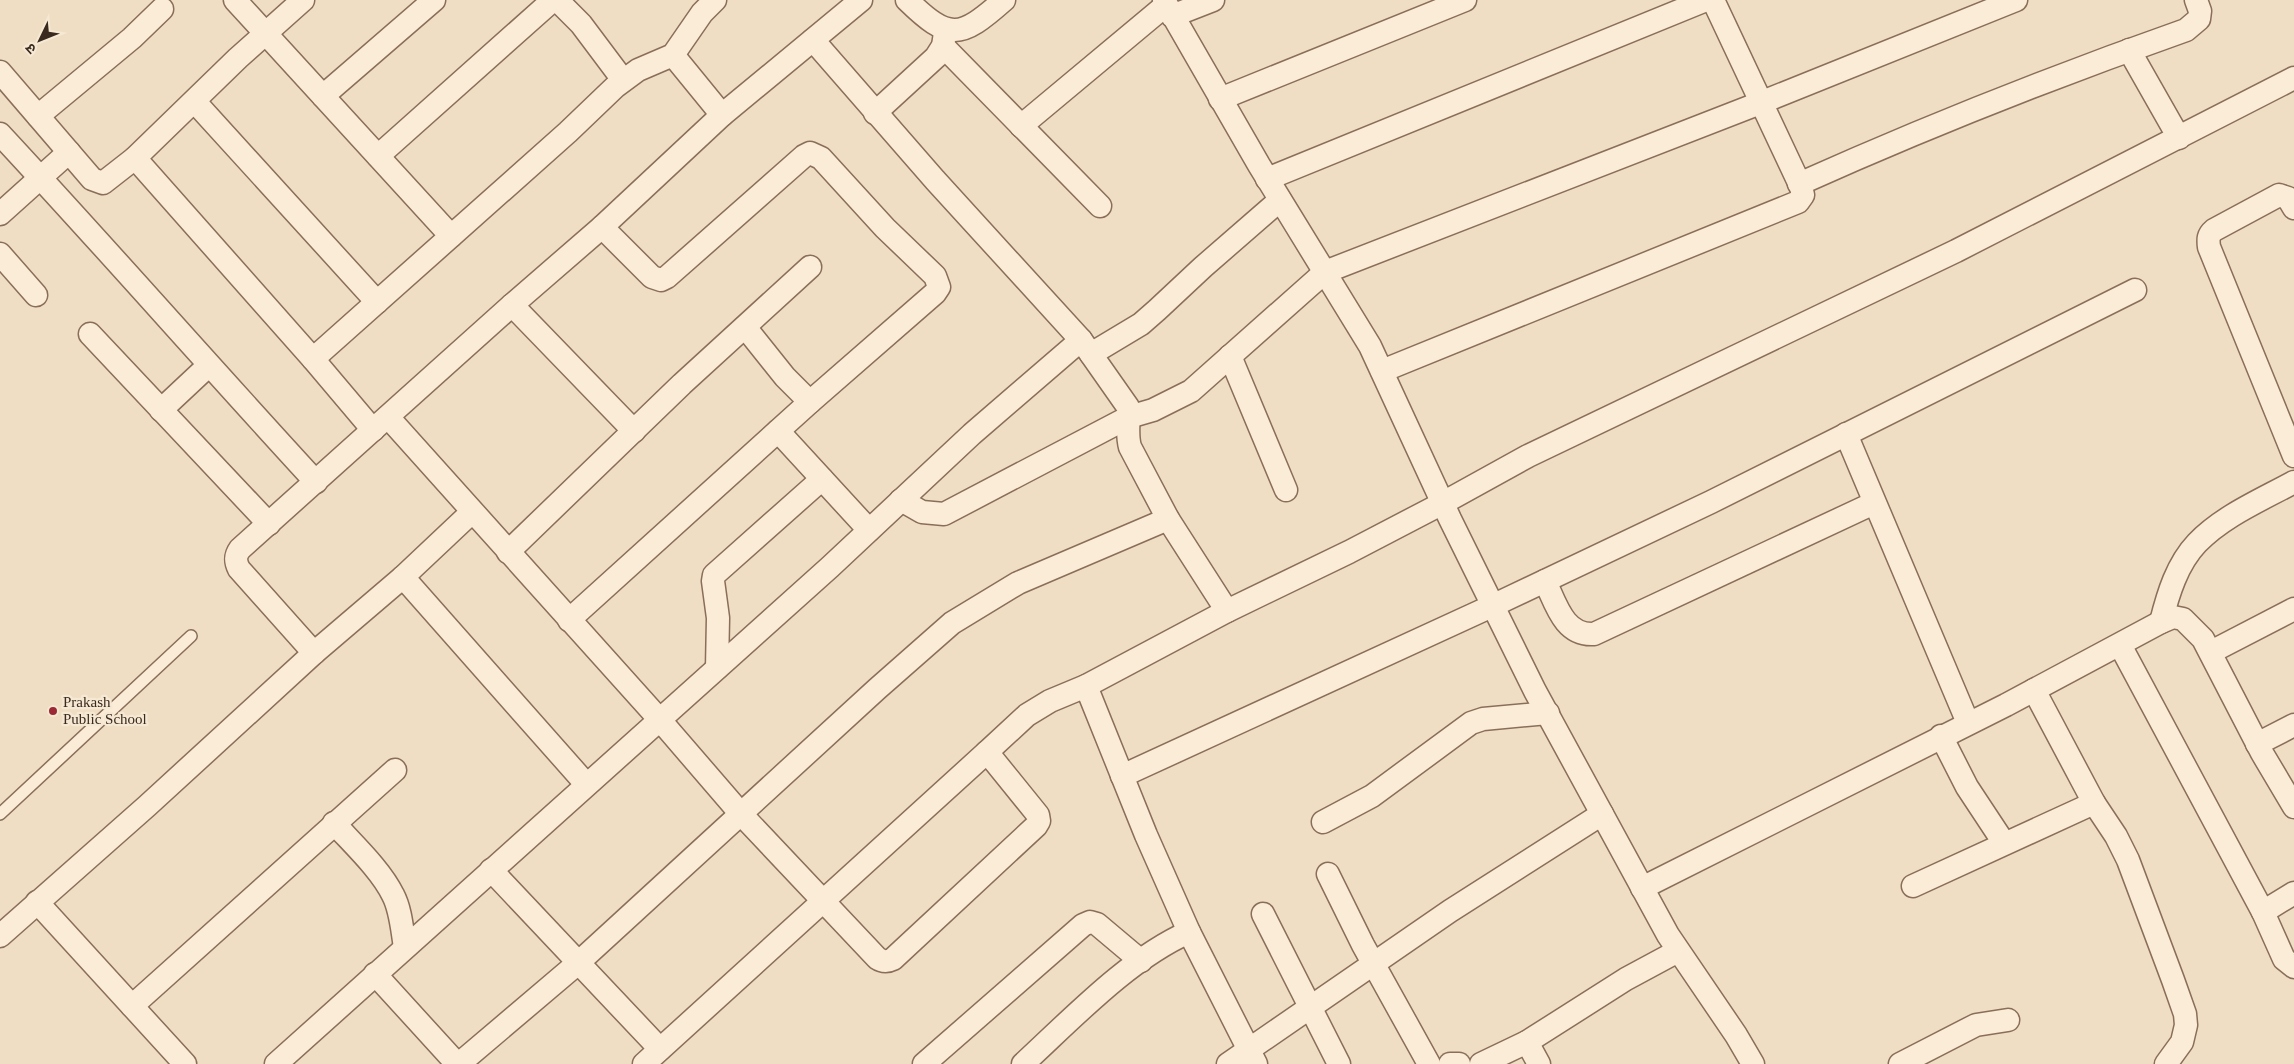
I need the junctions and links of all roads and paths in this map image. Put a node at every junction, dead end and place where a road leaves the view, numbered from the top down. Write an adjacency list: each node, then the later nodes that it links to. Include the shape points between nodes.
1 (235, 0): 18 (street)
2 (303, 0): 18 (street)
3 (434, 0): 26 (street)
4 (553, 0): 37 (street)
5 (557, 0): 25 (street, via 582,24)
6 (715, 0): 22 (street)
7 (860, 0): 20 (street)
8 (907, 0): 19 (street)
9 (1004, 0): 19 (street, via 973,24)
10 (1213, 0): 16 (street)
11 (1465, 0): 27 (street)
12 (1706, 0): 40 (street)
13 (1713, 0): 29 (street)
14 (2016, 0): 29 (street)
15 (2196, 0): 21 (street, via 2200,12 2193,25)
16 (1167, 7): 27 (street); 33 (street)
17 (162, 9): 32 (street)
18 (265, 33): 26 (street); 28 (street)
19 (944, 38): 30 (street, via 928,65); 33 (street)
20 (813, 40): 30 (street); 31 (street)
21 (2129, 50): 35 (street); 41 (street, via 1923,129)
22 (673, 55): 25 (street); 31 (street)
23 (0, 72): 32 (street)
24 (2294, 78): 35 (street)
25 (623, 80): 47 (street)
26 (323, 96): 37 (street)
27 (1220, 99): 40 (street)
28 (195, 102): 38 (street); 53 (street)
29 (1760, 103): 41 (street); 50 (street)
30 (875, 113): 57 (street)
31 (722, 115): 46 (street)
32 (38, 116): 36 (street)
33 (1020, 126): 43 (street)
34 (0, 134): 39 (street)
35 (2179, 138): 75 (street, via 1956,252 1528,456)
36 (69, 152): 38 (street, via 92,179 103,183); 39 (street)
37 (378, 156): 47 (street)
38 (135, 158): 59 (street)
39 (40, 176): 45 (street); 60 (street)
40 (1268, 178): 42 (street)
41 (1799, 184): 61 (street, via 1802,196 1791,206)
42 (1280, 200): 50 (street); 57 (street, via 1141,324)
43 (1100, 206)
44 (2294, 208): 69 (street, via 2288,198 2279,195 2214,230 2208,239)
45 (0, 214)
46 (602, 227): 54 (street); 62 (street, via 652,277 660,280 804,156 810,154 822,158 885,228 935,276 939,288)
47 (451, 236): 53 (street)
48 (0, 254): 52 (street)
49 (810, 267): 55 (street)
50 (1325, 272): 58 (street); 61 (street)
51 (2135, 290): 68 (street)
52 (36, 295)
53 (377, 302): 59 (street)
54 (512, 305): 65 (street); 66 (street)
55 (745, 327): 62 (street, via 785,377); 66 (street)
56 (90, 334): 63 (street)
57 (1086, 347): 64 (street, via 1122,397); 74 (street, via 972,434)
58 (1230, 356): 64 (street, via 1191,391); 73 (street)
59 (313, 359): 65 (street)
60 (208, 366): 63 (street); 71 (street)
61 (1382, 371): 75 (street)
62 (810, 402): 67 (street)
63 (161, 410): 79 (street)
64 (1130, 418): 74 (street, via 944,514 922,512); 78 (street, via 1127,437 1130,447)
65 (381, 424): 71 (street); 77 (street)
66 (634, 431): 81 (street)
67 (778, 431): 70 (street); 87 (street)
68 (1846, 434): 76 (street); 83 (street)
69 (2294, 456)
70 (822, 479): 80 (street); 93 (street, via 714,575 718,618)
71 (316, 482): 79 (street)
72 (2294, 482): 88 (street, via 2234,514 2196,544 2175,576)
73 (1286, 490)
74 (901, 500): 80 (street)
75 (1443, 503): 84 (street); 86 (street)
76 (1874, 503): 83 (street, via 1594,634 1574,631 1567,624); 98 (street)
77 (472, 512): 81 (street); 82 (street)
78 (1168, 519): 86 (street); 109 (street, via 1018,582 952,623)
79 (269, 524): 92 (street, via 240,549 236,562)
80 (869, 530): 93 (street)
81 (508, 552): 87 (street)
82 (403, 577): 92 (street); 105 (street)
83 (1545, 581): 84 (street)
84 (1492, 606): 96 (street); 104 (street)
85 (2294, 609): 91 (street)
86 (1227, 611): 94 (street)
87 (569, 620): 97 (street)
88 (2161, 622): 90 (street); 91 (street, via 2173,617 2183,619 2194,628)
89 (191, 636): 108 (lane)
90 (2120, 645): 95 (street); 121 (street)
91 (2211, 652): 101 (street)
92 (314, 653): 120 (street)
93 (717, 668): 97 (street)
94 (1086, 686): 102 (street, via 1036,708); 104 (street)
95 (2034, 690): 98 (street); 106 (street)
96 (1548, 713): 110 (street); 111 (street, via 1483,719 1471,724 1372,796)
97 (660, 720): 105 (street); 109 (street)
98 (1968, 722): 100 (street)
99 (2294, 725): 101 (street)
100 (1941, 736): 113 (street, via 1967,787); 117 (street)
101 (2258, 744): 107 (street)
102 (987, 752): 119 (street); 119 (street, via 1039,821 893,959 887,962 877,958)
103 (395, 770): 112 (street)
104 (1122, 776): 123 (street)
105 (586, 784): 114 (street)
106 (2094, 803): 113 (street); 152 (street, via 2128,860 2185,1014 2182,1042)
107 (2294, 808)
108 (0, 814)
109 (741, 814): 119 (street); 128 (street)
110 (1602, 814): 117 (street); 129 (street)
111 (1323, 822)
112 (334, 823): 125 (street, via 394,895); 132 (street)
113 (2004, 843): 116 (street)
114 (490, 870): 125 (street); 128 (street)
115 (1328, 874): 129 (street)
116 (1913, 886)
117 (1642, 888): 126 (street)
118 (2294, 894): 121 (street)
119 (822, 900): 136 (street)
120 (37, 902): 124 (street); 132 (street)
121 (2264, 912): 130 (street, via 2284,959)
122 (1263, 914): 133 (street)
123 (1189, 932): 127 (street); 137 (street)
124 (0, 936)
125 (405, 947): 131 (street)
126 (1678, 950): 135 (street); 150 (street)
127 (1141, 961): 141 (street, via 1097,924 1083,925); 142 (street)
128 (578, 963): 136 (street); 140 (street)
129 (1374, 963): 133 (street); 145 (street)
130 (2294, 967)
131 (375, 974): 139 (street); 140 (street)
132 (132, 1006): 138 (street)
133 (1310, 1008): 137 (street); 144 (street)
134 (2008, 1020): 151 (street, via 1970,1027)
135 (1528, 1042): 148 (street); 149 (street)
136 (652, 1057)
137 (1252, 1057): 143 (street)
138 (185, 1064)
139 (276, 1064)
140 (458, 1064)
141 (924, 1064)
142 (1023, 1064)
143 (1228, 1064)
144 (1339, 1064)
145 (1429, 1064)
146 (1450, 1064): 147 (street)
147 (1459, 1064)
148 (1481, 1064)
149 (1539, 1064)
150 (1753, 1064)
151 (1900, 1064)
152 (2166, 1064)

